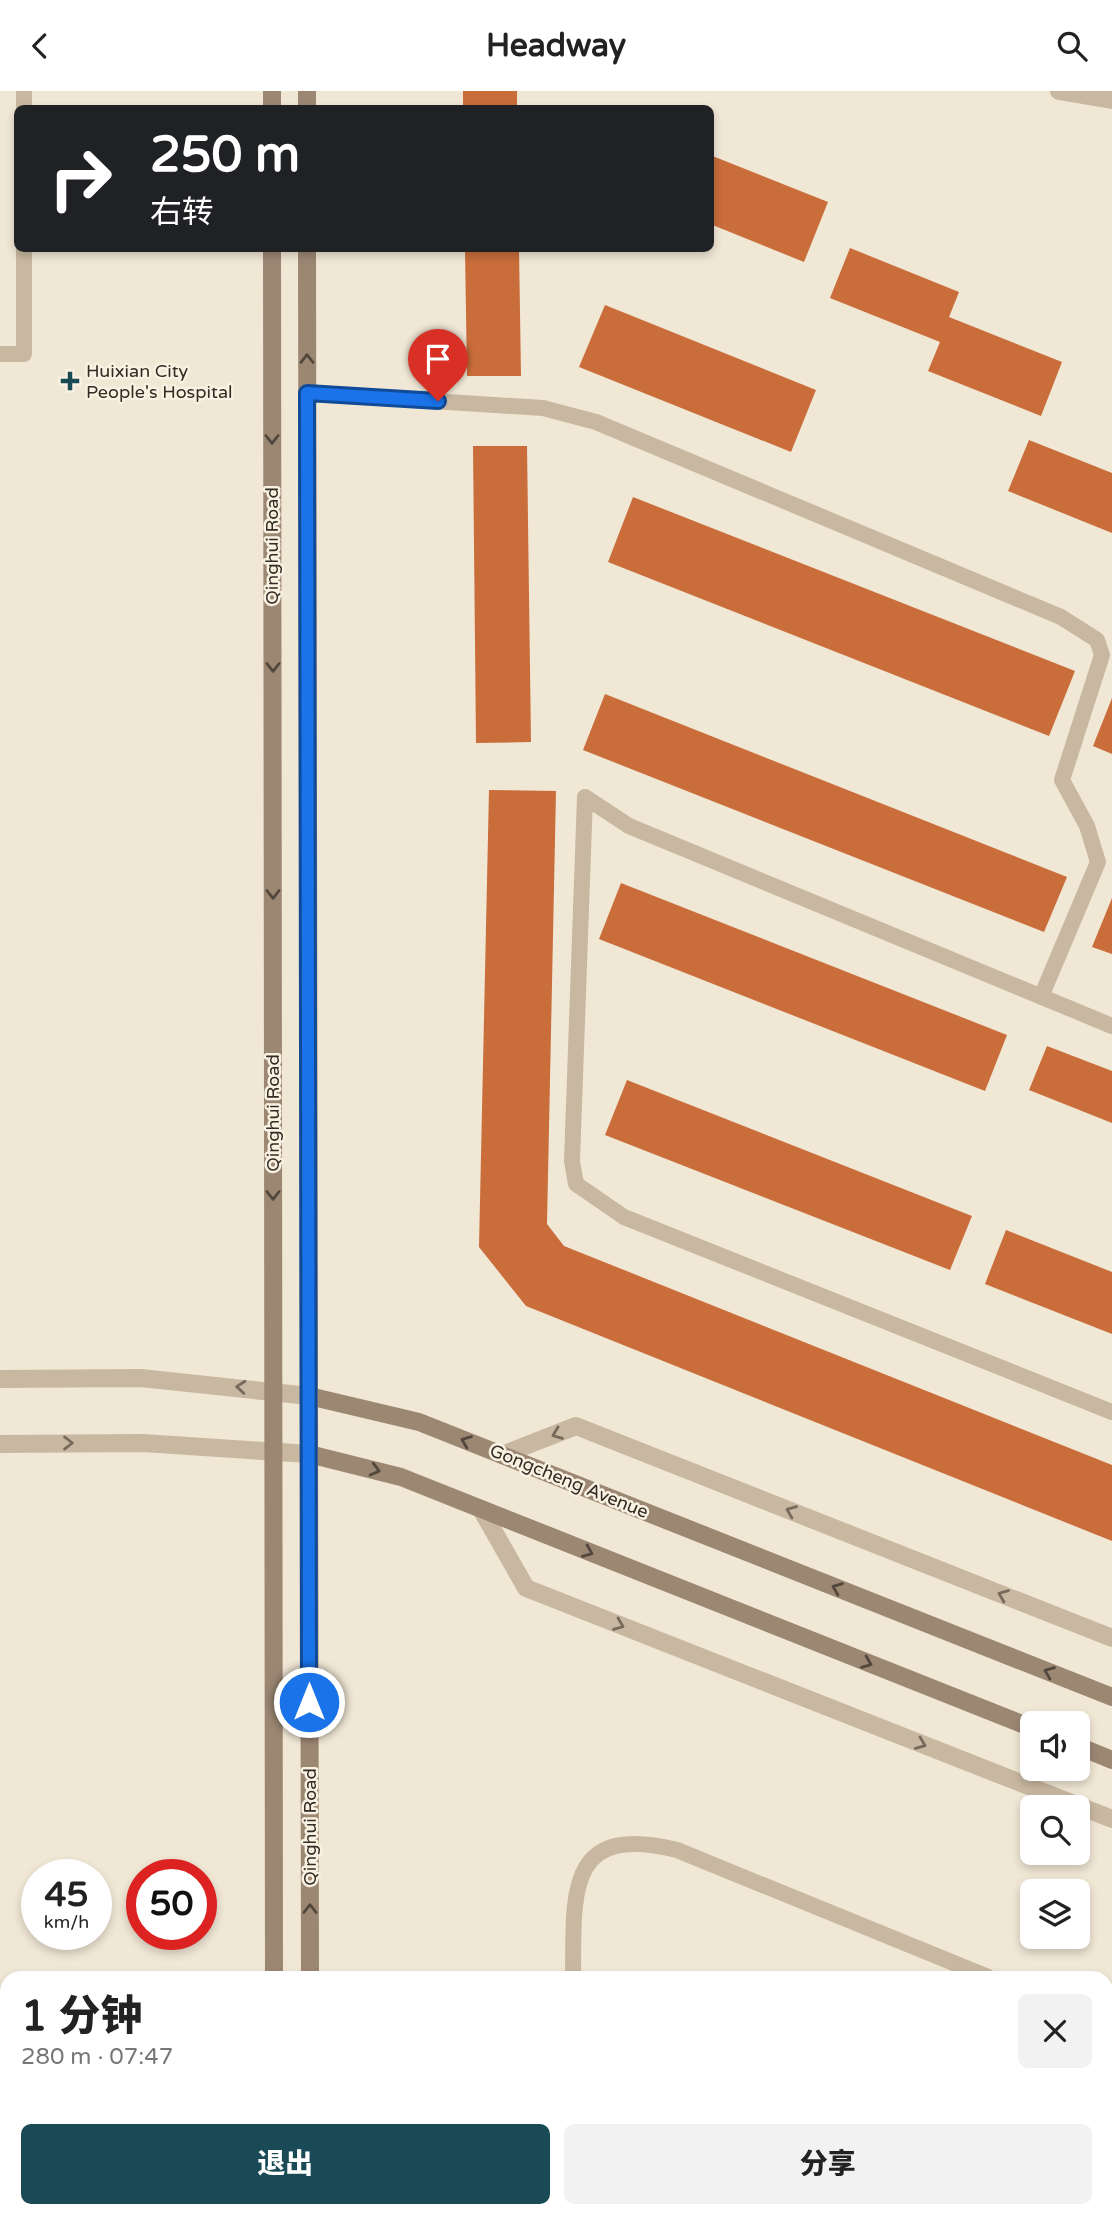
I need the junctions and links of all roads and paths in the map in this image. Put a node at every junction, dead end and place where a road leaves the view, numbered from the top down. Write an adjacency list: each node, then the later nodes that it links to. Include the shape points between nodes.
1 (1059, 91): 2 (street)
2 (1112, 100)
3 (24, 252): 6 (lane, via 23,354)
4 (272, 252): 11 (main road, Qinghui Road, one-way to 11)
5 (307, 252): 7 (main road, Qinghui Road, one-way to 5)
6 (0, 354)
7 (307, 393): 8 (lane, via 543,408 596,422 1060,617 1097,640 1102,655 1062,780 1087,826 1098,862); 12 (main road, Qinghui Road)
8 (1041, 997): 9 (lane); 13 (lane, via 628,826 585,797 572,1161 576,1184 624,1217)
9 (1112, 1027)
10 (0, 1379): 11 (street, Gongcheng Avenue, one-way to 10, via 141,1378)
11 (273, 1390): 12 (street, Gongcheng Avenue); 15 (main road, Qinghui Road)
12 (309, 1395): 16 (main road, Qinghui Road); 17 (main road, Gongcheng Avenue, one-way to 12, via 419,1422)
13 (1112, 1412)
14 (0, 1444): 15 (street, one-way to 15, via 143,1443)
15 (274, 1450): 16 (street); 25 (main road, Qinghui Road)
16 (309, 1454): 18 (main road, one-way to 18, via 401,1477); 26 (main road, Qinghui Road, one-way to 16)
17 (502, 1455): 19 (street, one-way to 17, via 576,1426); 20 (main road, Gongcheng Avenue, one-way to 17)
18 (481, 1509): 21 (main road, one-way to 21); 24 (street, one-way to 24, via 526,1588)
19 (1112, 1638)
20 (1112, 1697)
21 (1020, 1723)
22 (1090, 1751): 23 (main road)
23 (1112, 1760)
24 (1112, 1819)
25 (274, 1971)
26 (310, 1971)
27 (573, 1971): 28 (lane, via 573,1897 580,1873 598,1856 623,1843 644,1842 677,1850)
28 (973, 1971)

